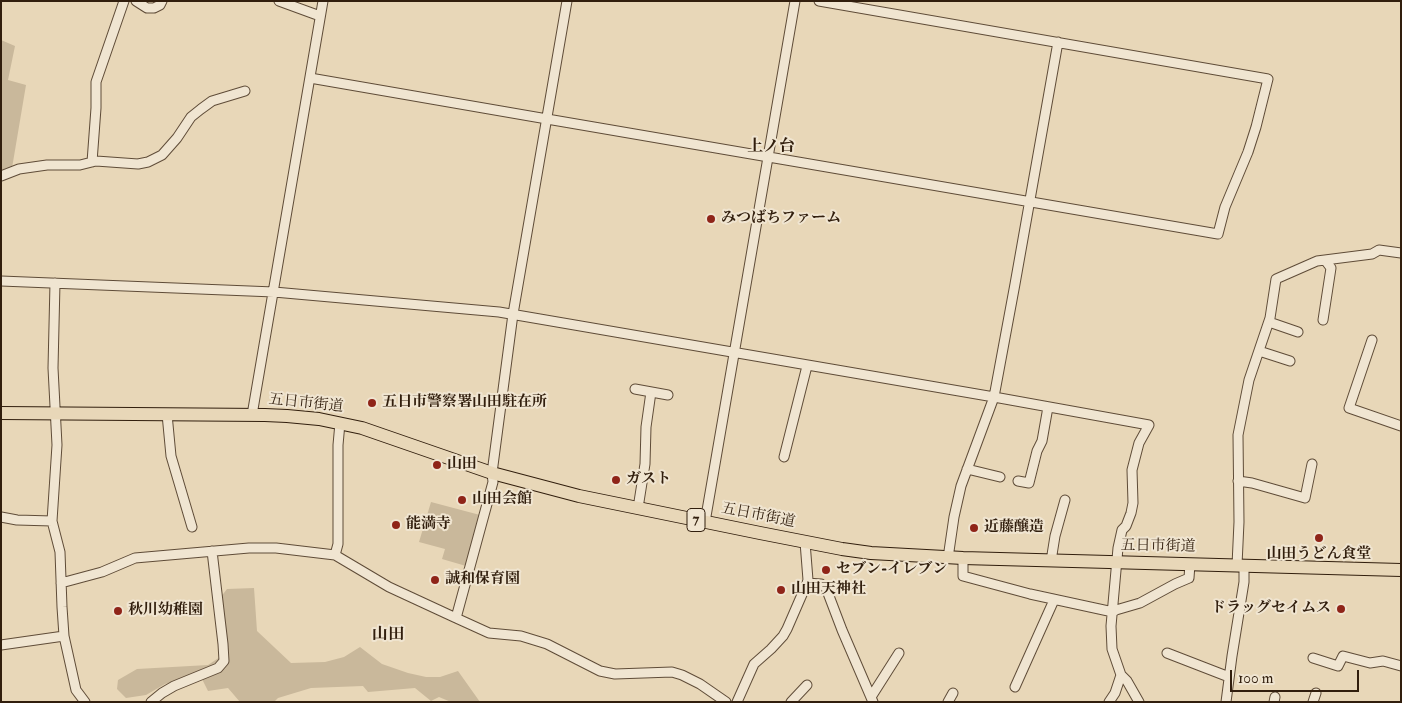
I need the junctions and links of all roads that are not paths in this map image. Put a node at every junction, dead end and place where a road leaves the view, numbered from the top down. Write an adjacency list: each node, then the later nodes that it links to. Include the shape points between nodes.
1 (124, 1): 15 (street, via 96,82)
2 (136, 1): 3 (street, via 147,8 154,8)
3 (162, 1)
4 (278, 1): 9 (street)
5 (323, 1): 9 (street)
6 (567, 1): 13 (street)
7 (795, 1): 14 (street)
8 (819, 1): 10 (street)
9 (320, 16): 11 (street)
10 (1058, 42): 17 (street); 17 (street, via 1268,79 1248,152 1225,207 1218,234)
11 (310, 78): 13 (street); 22 (street)
12 (245, 91): 15 (street, via 212,101 201,109 162,155 148,162)
13 (547, 120): 14 (street); 23 (street)
14 (768, 157): 17 (street); 29 (street)
15 (92, 162): 16 (street, via 19,169)
16 (1, 176)
17 (1029, 202): 35 (street)
18 (1401, 253): 19 (street, via 1379,250 1372,254)
19 (1325, 260): 24 (street, via 1331,268); 25 (street, via 1276,279)
20 (1, 281): 21 (street)
21 (55, 283): 22 (street); 38 (street)
22 (274, 292): 23 (street); 40 (street)
23 (514, 314): 29 (street); 46 (street)
24 (1323, 320)
25 (1269, 322): 26 (street); 28 (street)
26 (1298, 332)
27 (1372, 340): 42 (street, via 1349,408)
28 (1258, 351): 30 (street); 49 (street, via 1238,435)
29 (735, 353): 31 (street); 54 (street)
30 (1290, 362)
31 (807, 366): 35 (street); 43 (street)
32 (635, 389): 33 (street)
33 (651, 392): 34 (street); 51 (street)
34 (668, 395)
35 (994, 397): 36 (street); 45 (street)
36 (1048, 407): 48 (street, via 1029,483); 62 (street, via 1149,425 1139,443 1132,470 1133,503 1122,530)
37 (1, 413): 38 (main road, 五日市街道 / 7)
38 (55, 414): 39 (main road, 五日市街道 / 7); 53 (street, via 57,445)
39 (167, 414): 40 (main road, 五日市街道 / 7); 55 (street, via 171,456)
40 (252, 415): 41 (main road, 五日市街道 / 7)
41 (340, 423): 46 (main road, 五日市街道 / 7); 58 (street, via 338,544)
42 (1401, 426)
43 (784, 457)
44 (1312, 464): 49 (street, via 1305,498)
45 (967, 469): 47 (street); 59 (street)
46 (492, 473): 51 (main road, 五日市街道 / 7); 70 (street, via 493,482)
47 (1000, 477)
48 (1018, 481)
49 (1238, 481): 64 (street, via 1236,553)
50 (1065, 500): 61 (street)
51 (638, 508): 54 (main road, 五日市街道 / 7)
52 (1, 517): 53 (street)
53 (52, 521): 66 (street, via 60,552)
54 (706, 522): 56 (main road, 五日市街道 / 7)
55 (192, 527)
56 (805, 542): 59 (main road, 五日市街道 / 7, via 871,553); 67 (street)
57 (212, 551): 58 (street, via 276,548); 66 (street, via 135,558 102,572); 84 (street, via 224,661 218,668 174,686)
58 (335, 556): 70 (street, via 389,587)
59 (948, 558): 60 (main road, 五日市街道 / 7)
60 (963, 558): 61 (main road, 五日市街道 / 7); 68 (street, via 962,576)
61 (1051, 561): 62 (main road, 五日市街道 / 7)
62 (1116, 562): 63 (main road, 五日市街道 / 7); 69 (street)
63 (1190, 564): 64 (main road, 五日市街道 / 7); 69 (street, via 1190,578 1140,603)
64 (1240, 565): 65 (main road, 五日市街道 / 7); 78 (street, via 1244,582)
65 (1401, 570)
66 (61, 583): 71 (street)
67 (807, 584): 82 (street, via 821,584 826,588); 86 (street, via 788,629 754,664)
68 (1054, 600): 69 (street); 80 (street)
69 (1113, 612): 77 (street, via 1112,649)
70 (456, 618): 85 (street, via 489,634 521,636 547,644 600,671 615,674 672,672 682,675)
71 (64, 636): 72 (street); 83 (street, via 76,690)
72 (1, 645)
73 (899, 653): 82 (street)
74 (1167, 654): 78 (street)
75 (1313, 658): 76 (street, via 1338,666 1343,656)
76 (1401, 666)
77 (1121, 675): 89 (street); 90 (street)
78 (1229, 677): 91 (street)
79 (807, 685): 87 (street)
80 (1015, 687)
81 (954, 693): 88 (street)
82 (872, 699)
83 (84, 702)
84 (151, 702)
85 (726, 702)
86 (736, 702)
87 (791, 702)
88 (948, 702)
89 (1109, 702)
90 (1139, 702)
91 (1226, 702)

